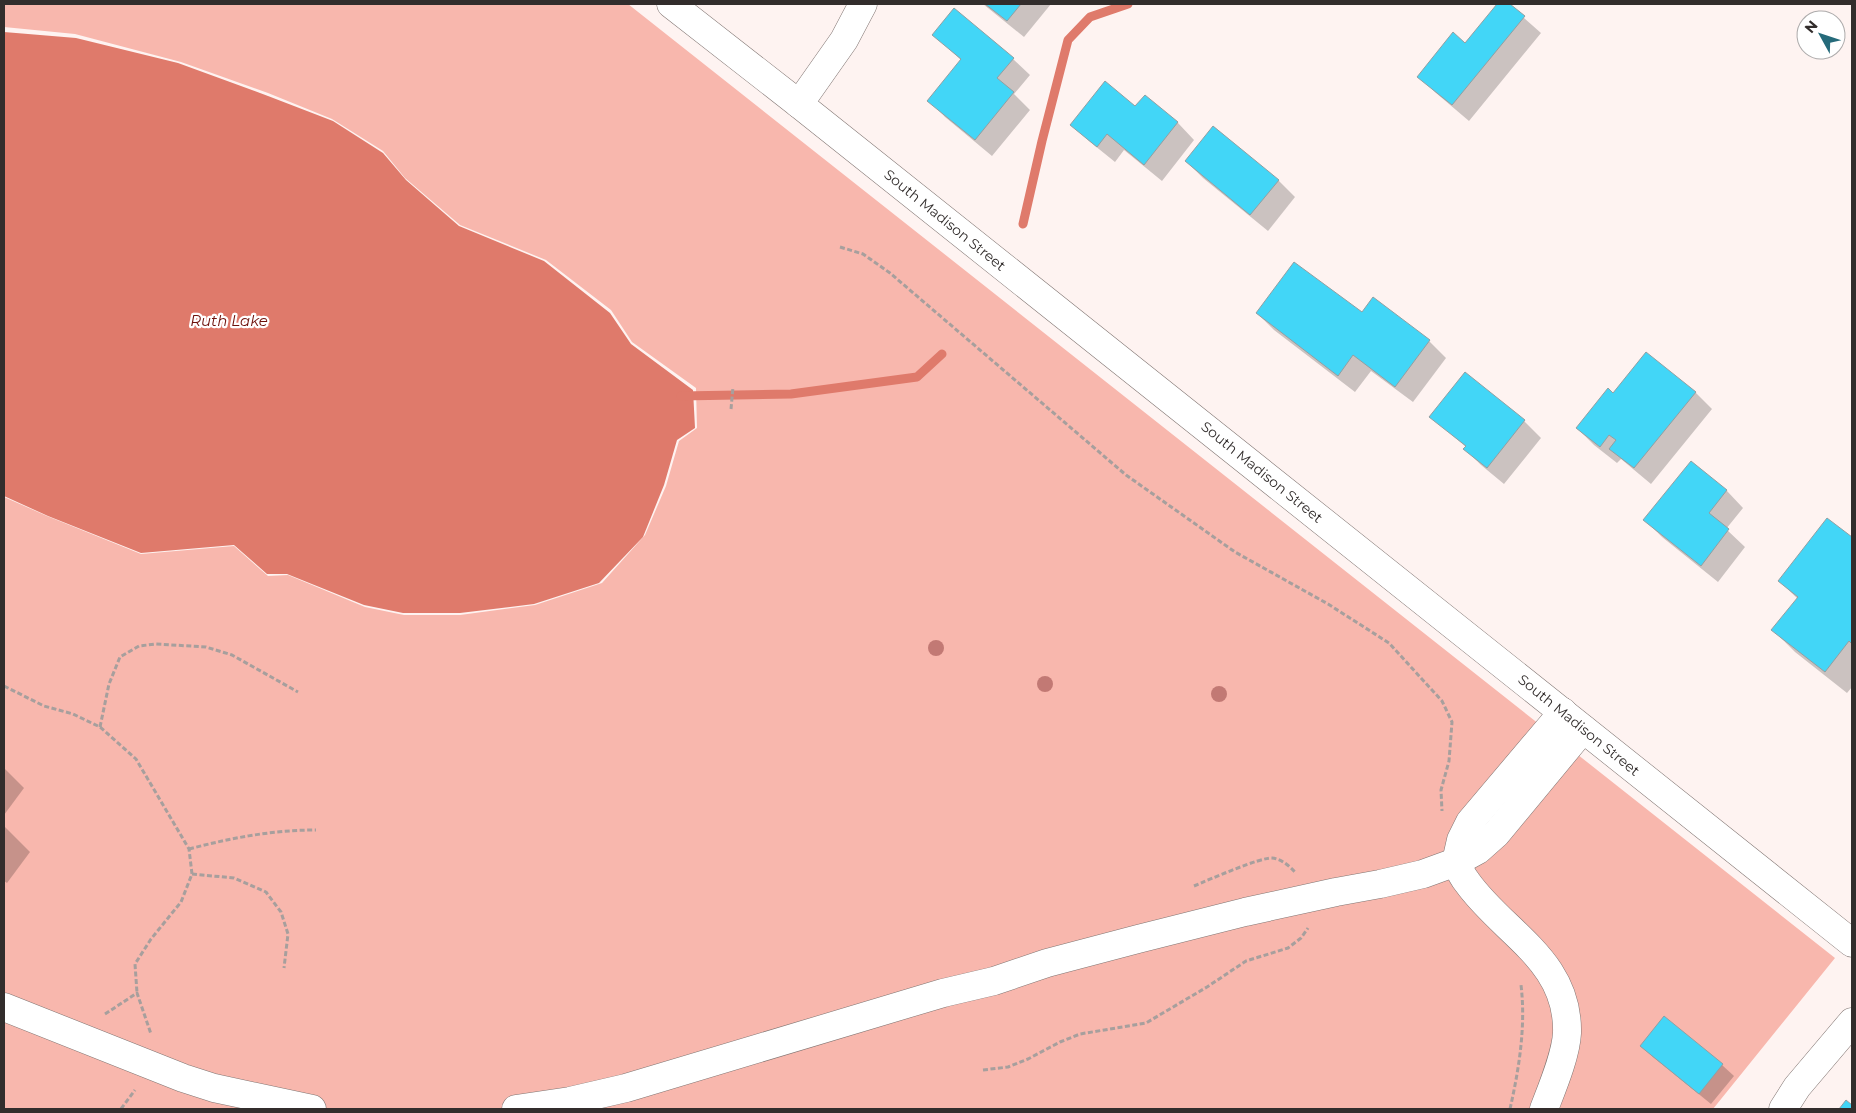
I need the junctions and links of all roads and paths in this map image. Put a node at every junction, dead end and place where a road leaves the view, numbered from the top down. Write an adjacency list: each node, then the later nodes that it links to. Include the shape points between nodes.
1 (670, 4): 3 (street, South Madison Street)
2 (863, 4): 3 (street, via 844,40)
3 (799, 104): 9 (street, South Madison Street)
4 (840, 247): 11 (path, via 863,254 890,273 1126,475 1235,552 1328,604 1389,643 1442,701 1452,722 1441,790)
5 (733, 387): 6 (path)
6 (731, 409)
7 (4, 686): 10 (path, via 44,706 73,714)
8 (298, 692): 10 (path, via 232,654 206,648 156,644 139,646 120,657 109,684)
9 (1573, 720): 14 (street, via 1470,822 1461,840); 18 (street, South Madison Street)
10 (100, 727): 13 (path, via 136,759)
11 (1443, 817)
12 (316, 830): 13 (path, via 285,830)
13 (189, 849): 15 (path)
14 (1456, 862): 17 (street, via 1423,874); 30 (street, via 1467,882 1489,908 1551,972 1563,1001 1567,1033 1558,1073)
15 (192, 874): 19 (path, via 234,878 266,892 281,912 288,934); 21 (path, via 180,902 136,964)
16 (1194, 886): 17 (path, via 1272,858 1284,862 1295,872)
17 (1305, 898): 26 (path, via 1309,928 1288,948 1246,961 1146,1023 1080,1034 1008,1067); 28 (street, via 1047,963 626,1088)
18 (1852, 943)
19 (284, 968)
20 (1521, 984): 29 (path, via 1523,1003 1518,1074)
21 (137, 993): 23 (path); 25 (path, via 155,1044)
22 (4, 1006): 25 (street)
23 (105, 1014)
24 (1852, 1022): 31 (street, via 1797,1087)
25 (146, 1063): 27 (street, via 214,1088)
26 (983, 1070)
27 (312, 1109)
28 (516, 1109)
29 (1510, 1109)
30 (1544, 1109)
31 (1783, 1109)

